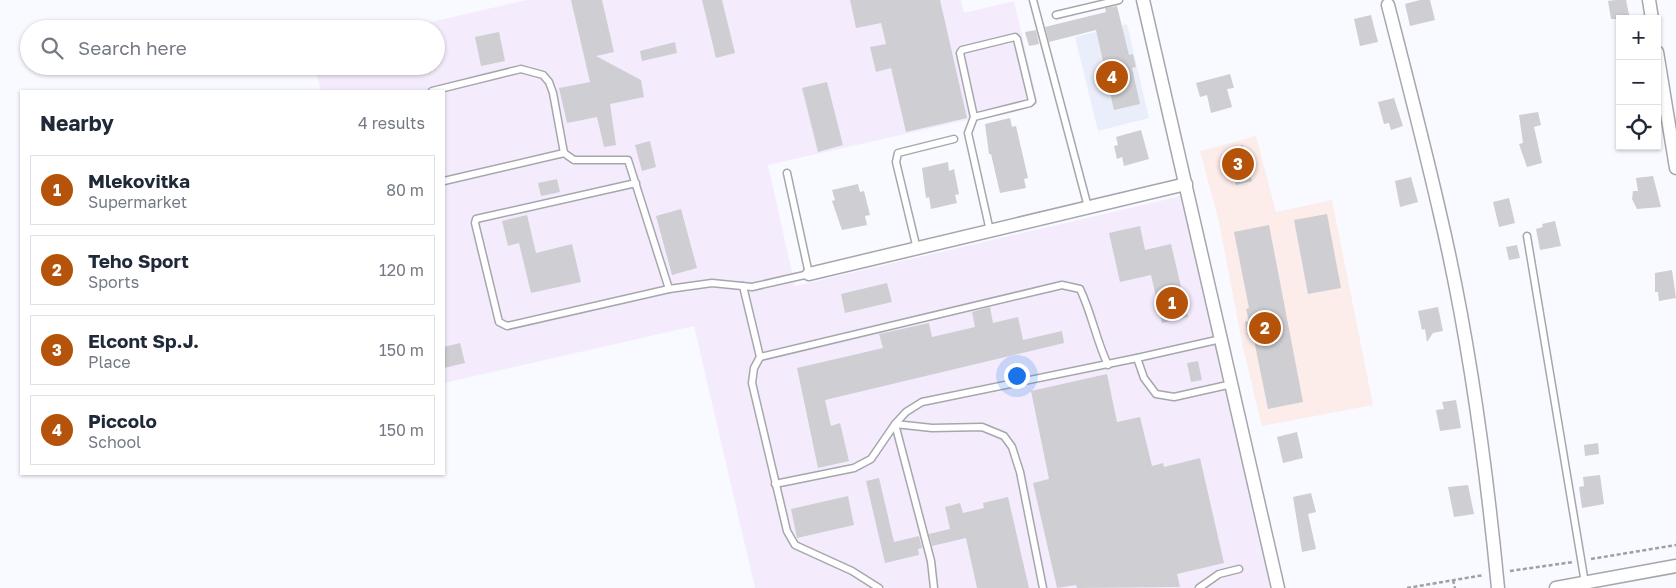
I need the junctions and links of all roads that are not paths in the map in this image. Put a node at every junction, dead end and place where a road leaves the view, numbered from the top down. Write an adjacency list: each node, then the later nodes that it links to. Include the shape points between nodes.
1 (1033, 0): 18 (lane)
2 (1119, 0): 6 (lane)
3 (1143, 0): 17 (street)
4 (1649, 0): 7 (street)
5 (1388, 5): 40 (street, via 1441,215 1465,339 1485,464)
6 (1056, 15)
7 (1651, 15)
8 (1658, 60): 13 (street)
9 (436, 90): 12 (lane, via 521,70 542,75 549,82 553,94)
10 (974, 117): 10 (lane, via 1022,106 1032,100 1015,37 960,53); 19 (lane, via 968,133)
11 (954, 138): 21 (lane, via 898,153 896,162)
12 (564, 153): 15 (lane); 16 (lane, via 574,160 628,160)
13 (1676, 168)
14 (787, 173): 22 (lane)
15 (445, 182)
16 (636, 183): 24 (lane); 24 (lane, via 476,219 474,223 499,322 507,326)
17 (1186, 184): 18 (street); 25 (street)
18 (1088, 207): 19 (street)
19 (990, 231): 21 (street)
20 (1527, 236): 34 (lane)
21 (916, 249): 22 (street)
22 (809, 274): 23 (lane, via 752,287)
23 (743, 286): 24 (lane, via 712,283); 26 (lane)
24 (669, 289)
25 (1222, 338): 27 (lane); 29 (street)
26 (760, 357): 28 (lane, via 1062,285 1080,289 1090,308 1098,344); 31 (lane, via 754,368 752,384)
27 (1137, 358): 28 (lane); 29 (lane, via 1144,378 1156,394 1174,397)
28 (1108, 364): 30 (lane, via 922,402)
29 (1233, 384): 39 (street)
30 (895, 424): 31 (lane, via 871,459 854,468); 36 (lane, via 931,561); 37 (lane, via 932,428 982,427 1004,436 1012,447 1020,472)
31 (775, 484): 35 (lane, via 787,532 795,544 852,571)
32 (1676, 566): 34 (street)
33 (1239, 569): 38 (lane, via 1219,574)
34 (1585, 583): 41 (street)
35 (879, 588)
36 (934, 588)
37 (1043, 588)
38 (1199, 588)
39 (1278, 588)
40 (1498, 588)
41 (1556, 588)

